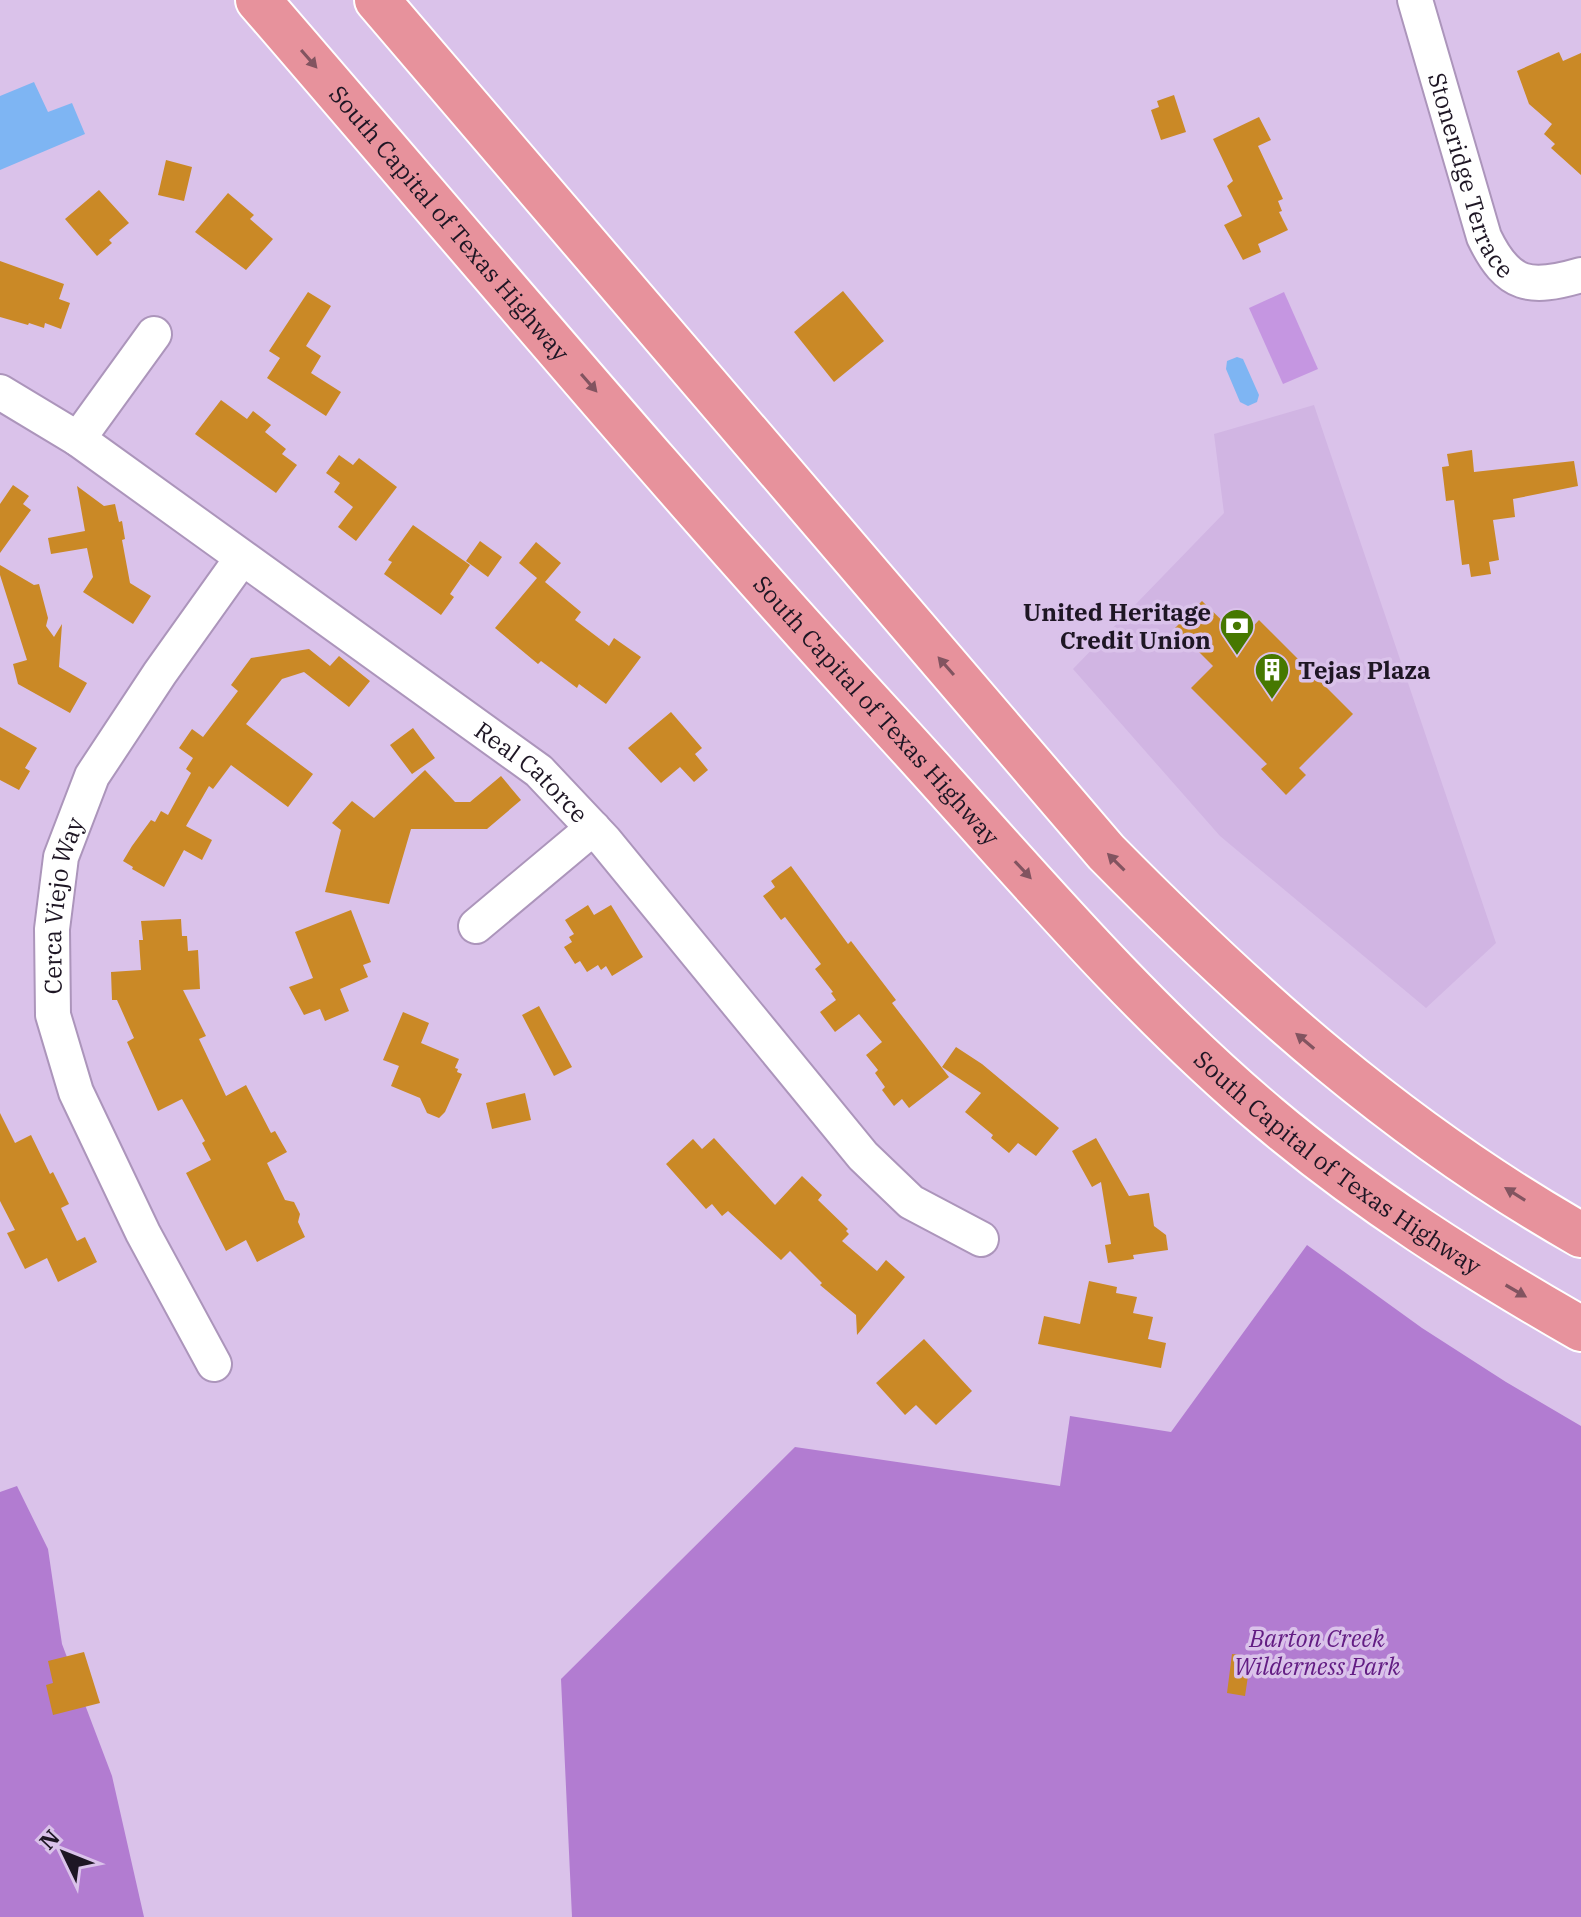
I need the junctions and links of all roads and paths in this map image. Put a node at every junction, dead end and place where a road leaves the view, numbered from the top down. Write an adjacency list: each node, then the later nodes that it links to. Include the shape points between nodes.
1 (258, 0): 13 (highway, South Capital of Texas Highway, one-way to 13, via 784,609 1149,1007 1269,1118 1376,1201)
2 (377, 0): 11 (highway, one-way to 2, via 1467,1165 1365,1091 1257,1000 1116,863)
3 (1415, 0): 4 (street, Stoneridge Terrace, via 1484,237 1496,261 1526,282 1559,282)
4 (1581, 275)
5 (154, 334): 7 (street)
6 (0, 392): 7 (street, Real Catorce)
7 (78, 439): 8 (street, Real Catorce)
8 (242, 558): 9 (street, Real Catorce, via 539,771); 14 (street, Cerca Viejo Way, via 92,776 61,857 52,929 53,1015 76,1092 143,1233)
9 (593, 828): 10 (street); 12 (street, Real Catorce, via 863,1156 911,1202)
10 (476, 926)
11 (1581, 1235)
12 (981, 1239)
13 (1581, 1329)
14 (214, 1364)

